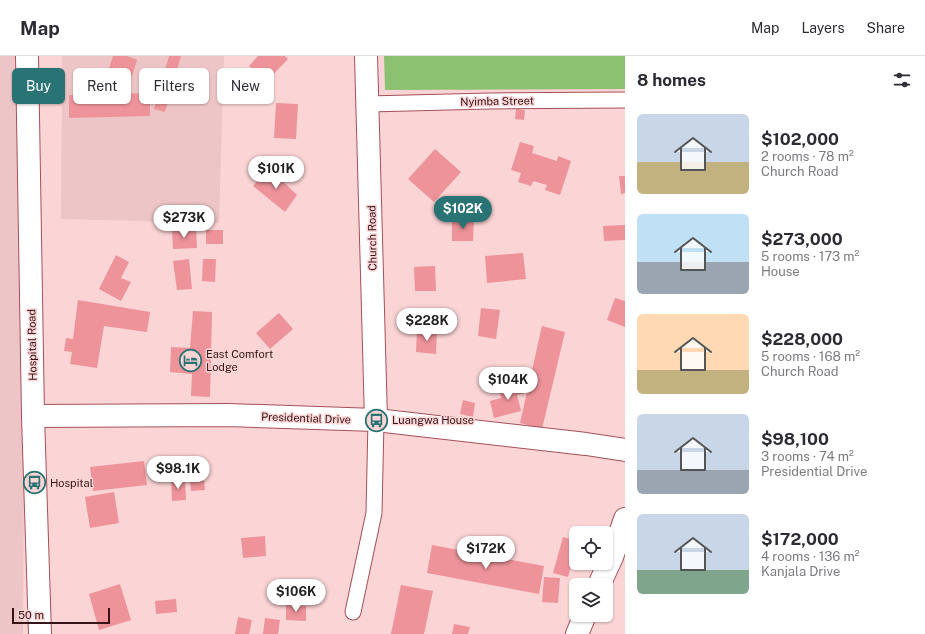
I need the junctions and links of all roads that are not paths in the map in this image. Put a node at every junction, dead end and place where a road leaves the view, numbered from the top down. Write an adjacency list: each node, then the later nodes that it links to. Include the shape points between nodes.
1 (27, 56): 5 (street, Hospital Road)
2 (366, 56): 4 (street, Church Road)
3 (625, 100): 4 (street, Nyimba Street)
4 (368, 104): 6 (street, Church Road)
5 (34, 416): 6 (street, Presidential Drive, via 228,415); 12 (street, Hospital Road)
6 (376, 420): 7 (street, Presidential Drive); 10 (street, via 374,513)
7 (625, 450)
8 (625, 519): 9 (street)
9 (602, 578)
10 (353, 612)
11 (582, 622): 13 (street)
12 (40, 634)
13 (577, 634)

